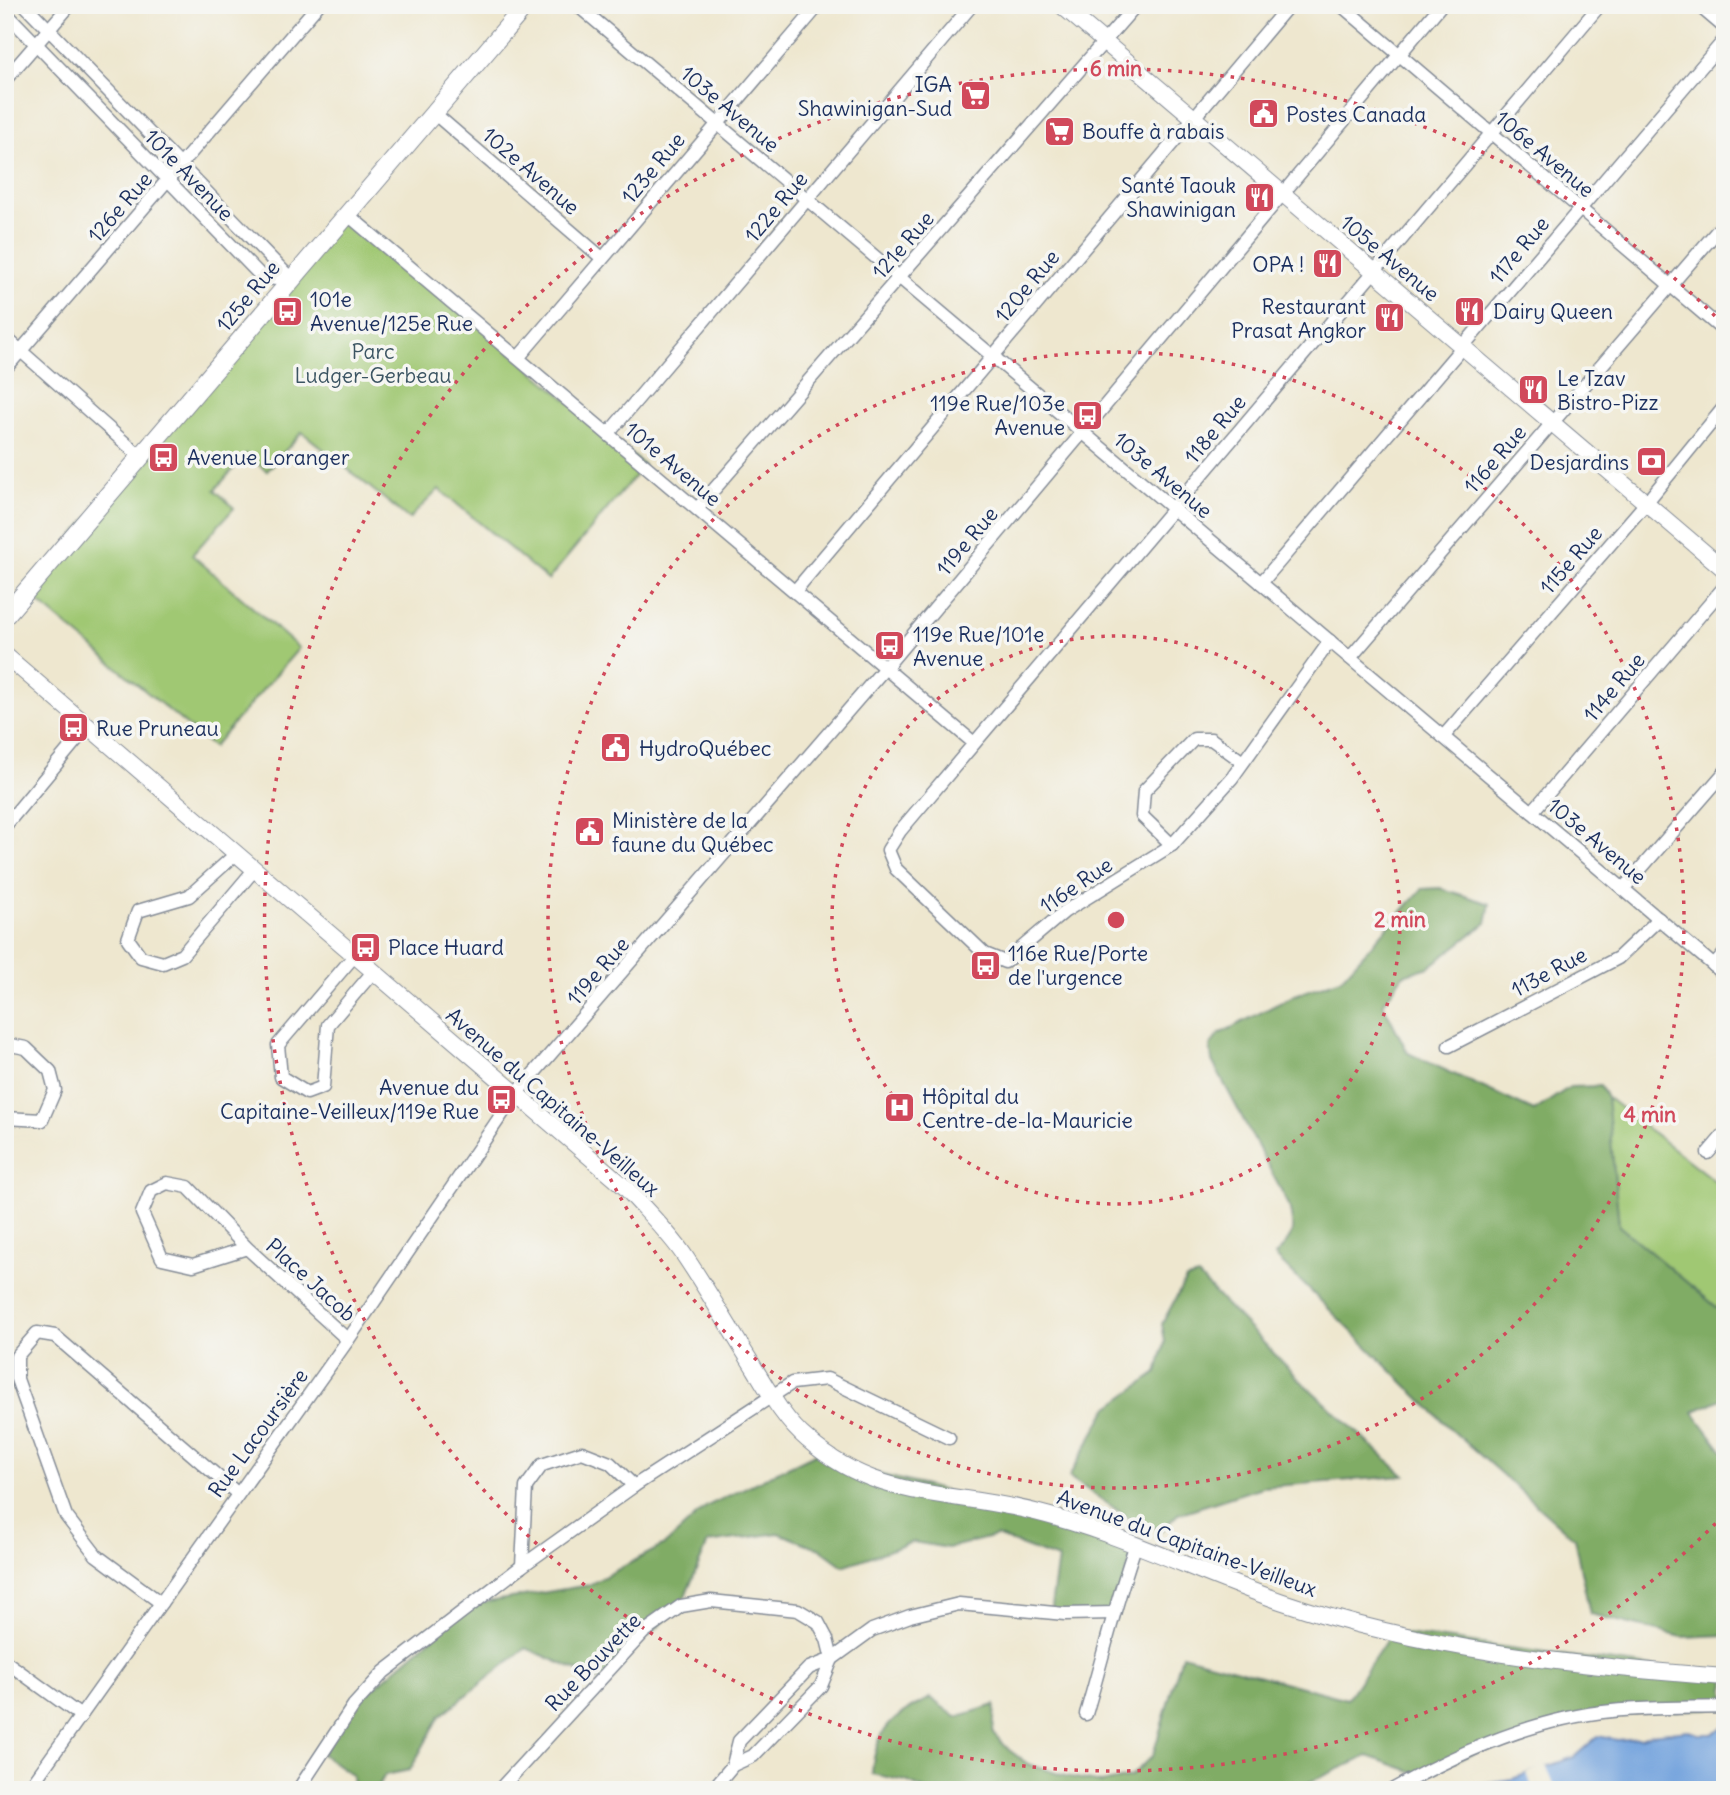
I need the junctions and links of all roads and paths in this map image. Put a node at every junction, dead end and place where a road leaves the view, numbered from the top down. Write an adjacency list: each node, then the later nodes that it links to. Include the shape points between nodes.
1 (25, 5): 17 (street, 101e Avenue)
2 (70, 5): 17 (street)
3 (318, 5): 27 (street, 126e Rue)
4 (526, 5): 23 (main road, 125e Rue)
5 (577, 5): 25 (street, 103e Avenue)
6 (818, 5): 25 (street, 123e Rue)
7 (972, 5): 30 (street, 122e Rue)
8 (1061, 5): 19 (street, 105e Avenue)
9 (1136, 5): 19 (street, 121e Rue)
10 (1289, 5): 24 (street, 120e Rue)
11 (1341, 5): 21 (street, 106e Avenue)
12 (1441, 5): 21 (street, 119e Rue)
13 (1600, 5): 26 (street, 118e Rue)
14 (1698, 5): 16 (street)
15 (5, 12): 20 (street, 101e Avenue)
16 (1725, 27)
17 (49, 30): 20 (street); 27 (street, 101e Avenue)
18 (1725, 39): 31 (street, 117e Rue)
19 (1105, 43): 24 (street, 105e Avenue); 36 (street, 121e Rue)
20 (36, 44): 22 (street); 28 (street, 101e Avenue)
21 (1399, 55): 26 (street, 106e Avenue); 29 (street, 119e Rue)
22 (5, 80)
23 (434, 113): 32 (main road, 125e Rue); 34 (street, 102e Avenue)
24 (1194, 118): 29 (street, 105e Avenue); 43 (street, 120e Rue)
25 (716, 123): 30 (street, 103e Avenue); 34 (street, 123e Rue)
26 (1491, 133): 31 (street, 106e Avenue); 35 (street, 118e Rue)
27 (181, 165): 28 (street, 126e Rue); 37 (street, 101e Avenue)
28 (167, 180): 37 (street, 101e Avenue, via 263,278); 42 (street, 126e Rue)
29 (1283, 194): 35 (street, 105e Avenue); 48 (street, 119e Rue)
30 (807, 200): 36 (street, 103e Avenue); 49 (street, 122e Rue)
31 (1580, 209): 38 (street, 106e Avenue); 41 (street, 117e Rue)
32 (347, 214): 37 (main road, 125e Rue); 44 (street, 101e Avenue)
33 (1725, 222): 38 (street, 116e Rue)
34 (602, 258): 44 (street, 123e Rue)
35 (1374, 272): 41 (street, 105e Avenue); 53 (street, 118e Rue)
36 (900, 278): 43 (street, 103e Avenue); 52 (street, 121e Rue)
37 (292, 279): 50 (main road, 125e Rue)
38 (1670, 285): 39 (street, 106e Avenue); 47 (street, 116e Rue)
39 (1725, 332)
40 (5, 337): 42 (street)
41 (1462, 347): 47 (street, 105e Avenue); 55 (street, 117e Rue)
42 (22, 350): 45 (street, 126e Rue); 50 (street)
43 (993, 356): 48 (street, 103e Avenue); 57 (street, 120e Rue)
44 (518, 358): 49 (street, 101e Avenue)
45 (5, 369)
46 (1725, 407): 51 (street, 115e Rue)
47 (1552, 423): 51 (street, 105e Avenue); 61 (street, 116e Rue)
48 (1083, 432): 53 (street, 103e Avenue); 62 (street, 119e Rue)
49 (608, 434): 52 (street, 101e Avenue)
50 (141, 457): 58 (main road, 125e Rue)
51 (1646, 503): 54 (street, 105e Avenue); 64 (street, 115e Rue)
52 (697, 509): 57 (street, 101e Avenue)
53 (1173, 509): 55 (street, 103e Avenue); 65 (street, 118e Rue)
54 (1725, 570)
55 (1261, 583): 59 (street, 103e Avenue)
56 (1725, 586): 68 (street, 114e Rue)
57 (795, 591): 62 (street, 101e Avenue)
58 (5, 616)
59 (1330, 641): 61 (street, 103e Avenue); 66 (street, 116e Rue)
60 (5, 655): 63 (street, Avenue du Capitaine-Veilleux)
61 (1350, 658): 64 (street, 103e Avenue)
62 (885, 668): 65 (street, 101e Avenue); 83 (street, 119e Rue)
63 (88, 726): 69 (street); 71 (street, Avenue du Capitaine-Veilleux)
64 (1443, 737): 68 (street, 103e Avenue)
65 (974, 743): 77 (street, 118e Rue, via 888,850 896,869 985,954)
66 (1243, 762): 70 (street, 116e Rue); 70 (street, via 1212,739 1194,739 1144,791 1142,816)
67 (1725, 772): 73 (street)
68 (1532, 812): 73 (street, 103e Avenue)
69 (5, 826)
70 (1172, 845): 77 (street, 116e Rue, via 1064,912)
71 (236, 854): 72 (street, Avenue du Capitaine-Veilleux); 72 (street, via 189,896 138,911 128,939 141,957 163,963 182,955)
72 (254, 870): 76 (street, Avenue du Capitaine-Veilleux)
73 (1623, 889): 74 (street, 103e Avenue)
74 (1659, 919): 78 (street, 103e Avenue); 82 (street, 113e Rue, via 1618,958)
75 (1725, 953): 78 (street)
76 (354, 956): 79 (street, Avenue du Capitaine-Veilleux); 79 (street, via 278,1045 281,1077 307,1093 323,1087 328,1025)
77 (1005, 962)
78 (1714, 966): 80 (street, 103e Avenue)
79 (373, 972): 83 (street, Avenue du Capitaine-Veilleux)
80 (1725, 975)
81 (5, 1044): 84 (street, via 26,1048 50,1071 55,1090 42,1120)
82 (1449, 1046)
83 (515, 1095): 88 (street, Rue Lacoursière); 89 (street, Avenue du Capitaine-Veilleux, via 626,1188 683,1252)
84 (5, 1118)
85 (1725, 1133): 86 (street)
86 (1708, 1153)
87 (247, 1248): 87 (street, Place Jacob, via 188,1187 167,1183 151,1191 142,1213 162,1258 193,1265); 88 (street, Place Jacob)
88 (348, 1340): 92 (street, Rue Lacoursière)
89 (771, 1396): 90 (street, via 792,1383 827,1379); 91 (street); 93 (street, Avenue du Capitaine-Veilleux, via 808,1441 842,1465 880,1483 1033,1511)
90 (949, 1438)
91 (634, 1486): 94 (street); 94 (street, via 610,1463 582,1452 542,1465 526,1487)
92 (238, 1494): 95 (street, Rue Lacoursière); 95 (street, via 55,1336 37,1333 17,1356 17,1379 66,1516 96,1555)
93 (1136, 1544): 96 (street); 99 (street, Avenue du Capitaine-Veilleux, via 1280,1601 1392,1632 1591,1666)
94 (522, 1566): 105 (street, via 384,1672 354,1705)
95 (161, 1603): 102 (street, Rue Lacoursière)
96 (1114, 1613): 97 (street, via 1065,1614 959,1604 872,1630); 101 (street)
97 (832, 1659): 103 (street, via 821,1686 753,1756); 103 (street, via 809,1668 739,1741); 106 (street, Rue Bouvette, via 818,1622 799,1610 711,1601 681,1606 643,1632)
98 (5, 1661): 102 (street)
99 (1725, 1677)
100 (1725, 1707): 108 (street, via 1612,1710 1568,1718 1499,1739)
101 (1086, 1714)
102 (81, 1716): 104 (street, Rue Lacoursière)
103 (733, 1765): 107 (street)
104 (28, 1790)
105 (299, 1790)
106 (499, 1790)
107 (712, 1790)
108 (1392, 1790)

